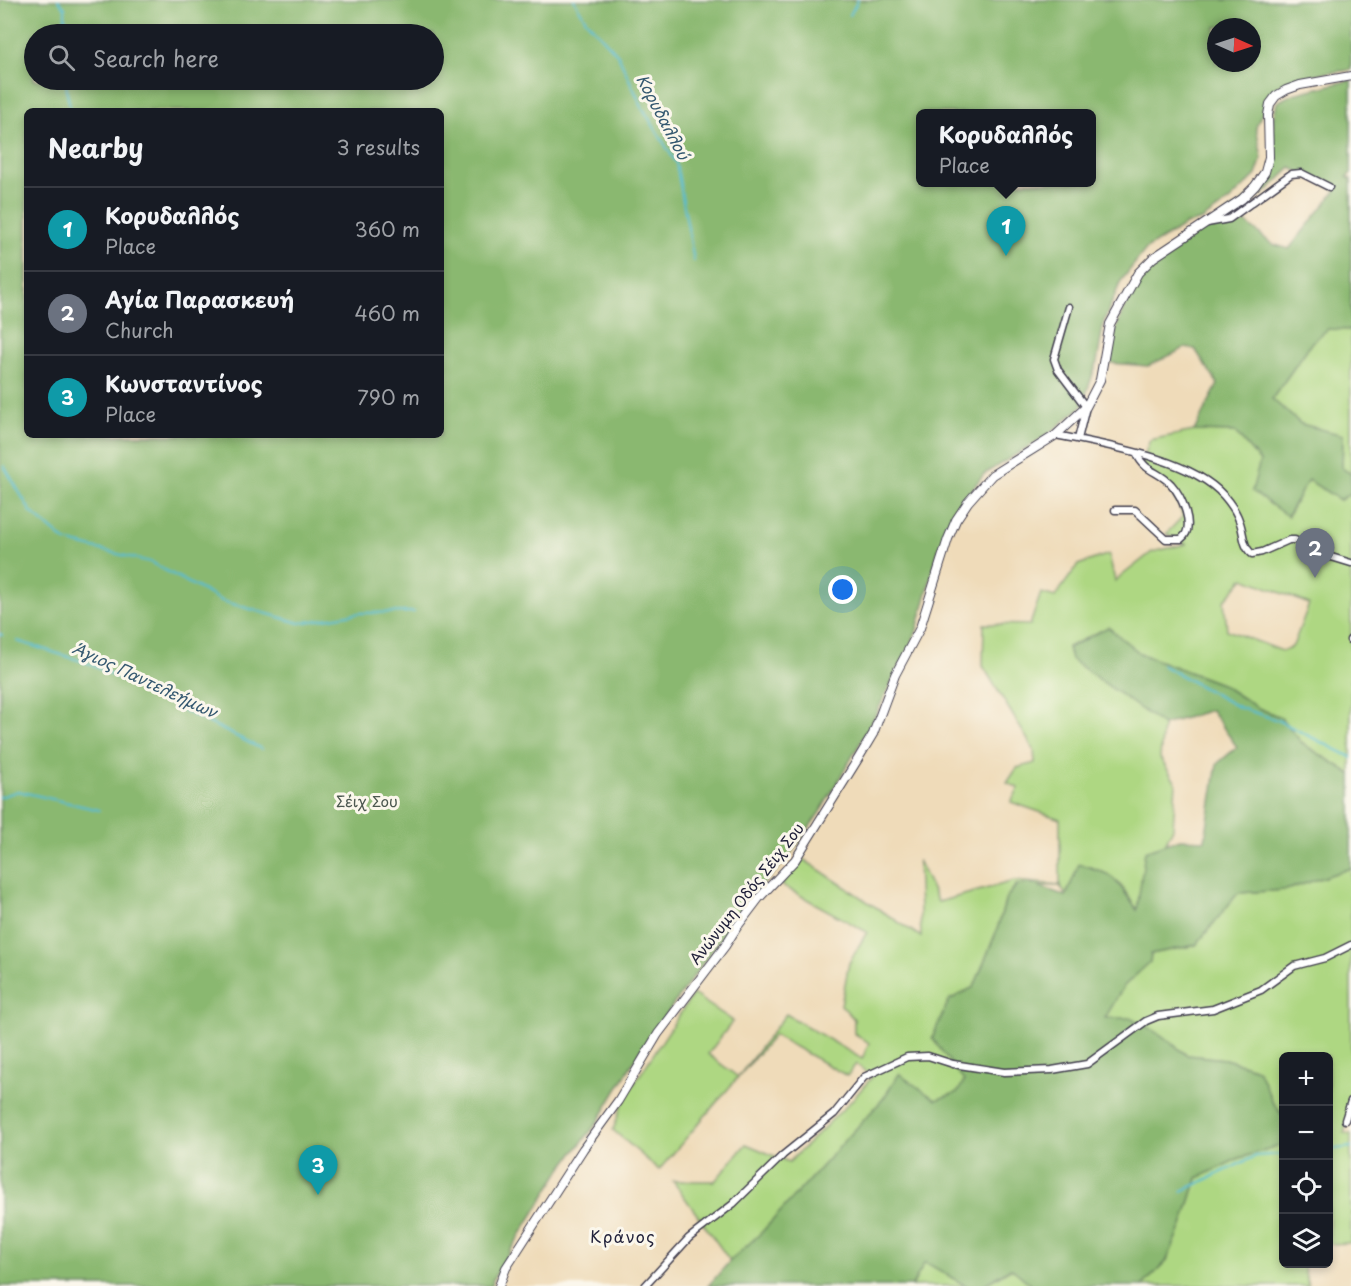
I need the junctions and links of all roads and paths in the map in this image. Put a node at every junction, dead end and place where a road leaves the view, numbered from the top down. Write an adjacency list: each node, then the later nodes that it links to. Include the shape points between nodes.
1 (1351, 76): 3 (street, Ανώνυμη Οδός Σέιχ Σου, via 1300,85 1276,96 1268,114 1269,158 1265,172 1242,199)
2 (1329, 187): 3 (street, via 1301,173 1291,174 1229,219)
3 (1206, 223): 5 (street, Ανώνυμη Οδός Σέιχ Σου, via 1153,258 1129,286 1110,324 1100,380)
4 (1069, 307): 5 (street, via 1054,358 1058,370)
5 (1086, 407): 6 (street, Ανώνυμη Οδός Σέιχ Σου); 7 (street)
6 (1056, 435): 7 (street); 14 (street, Ανώνυμη Οδός Σέιχ Σου, via 992,475 956,520 920,628 895,675 873,734 795,860 736,927 658,1034 506,1268)
7 (1078, 440): 8 (street)
8 (1137, 454): 9 (street, via 1141,464 1173,487 1182,504 1188,532 1181,539 1166,539 1134,510); 10 (street, via 1182,467 1220,492 1239,520 1252,554 1295,540 1315,552)
9 (1115, 510)
10 (1351, 563)
11 (1351, 945): 15 (street, via 1325,958 1294,966 1262,990 1213,1009 1146,1021 1087,1064 1004,1072 928,1056 907,1057 864,1077 834,1114 689,1238)
12 (1351, 1101): 13 (street)
13 (1345, 1119)
14 (499, 1286)
15 (645, 1286)

